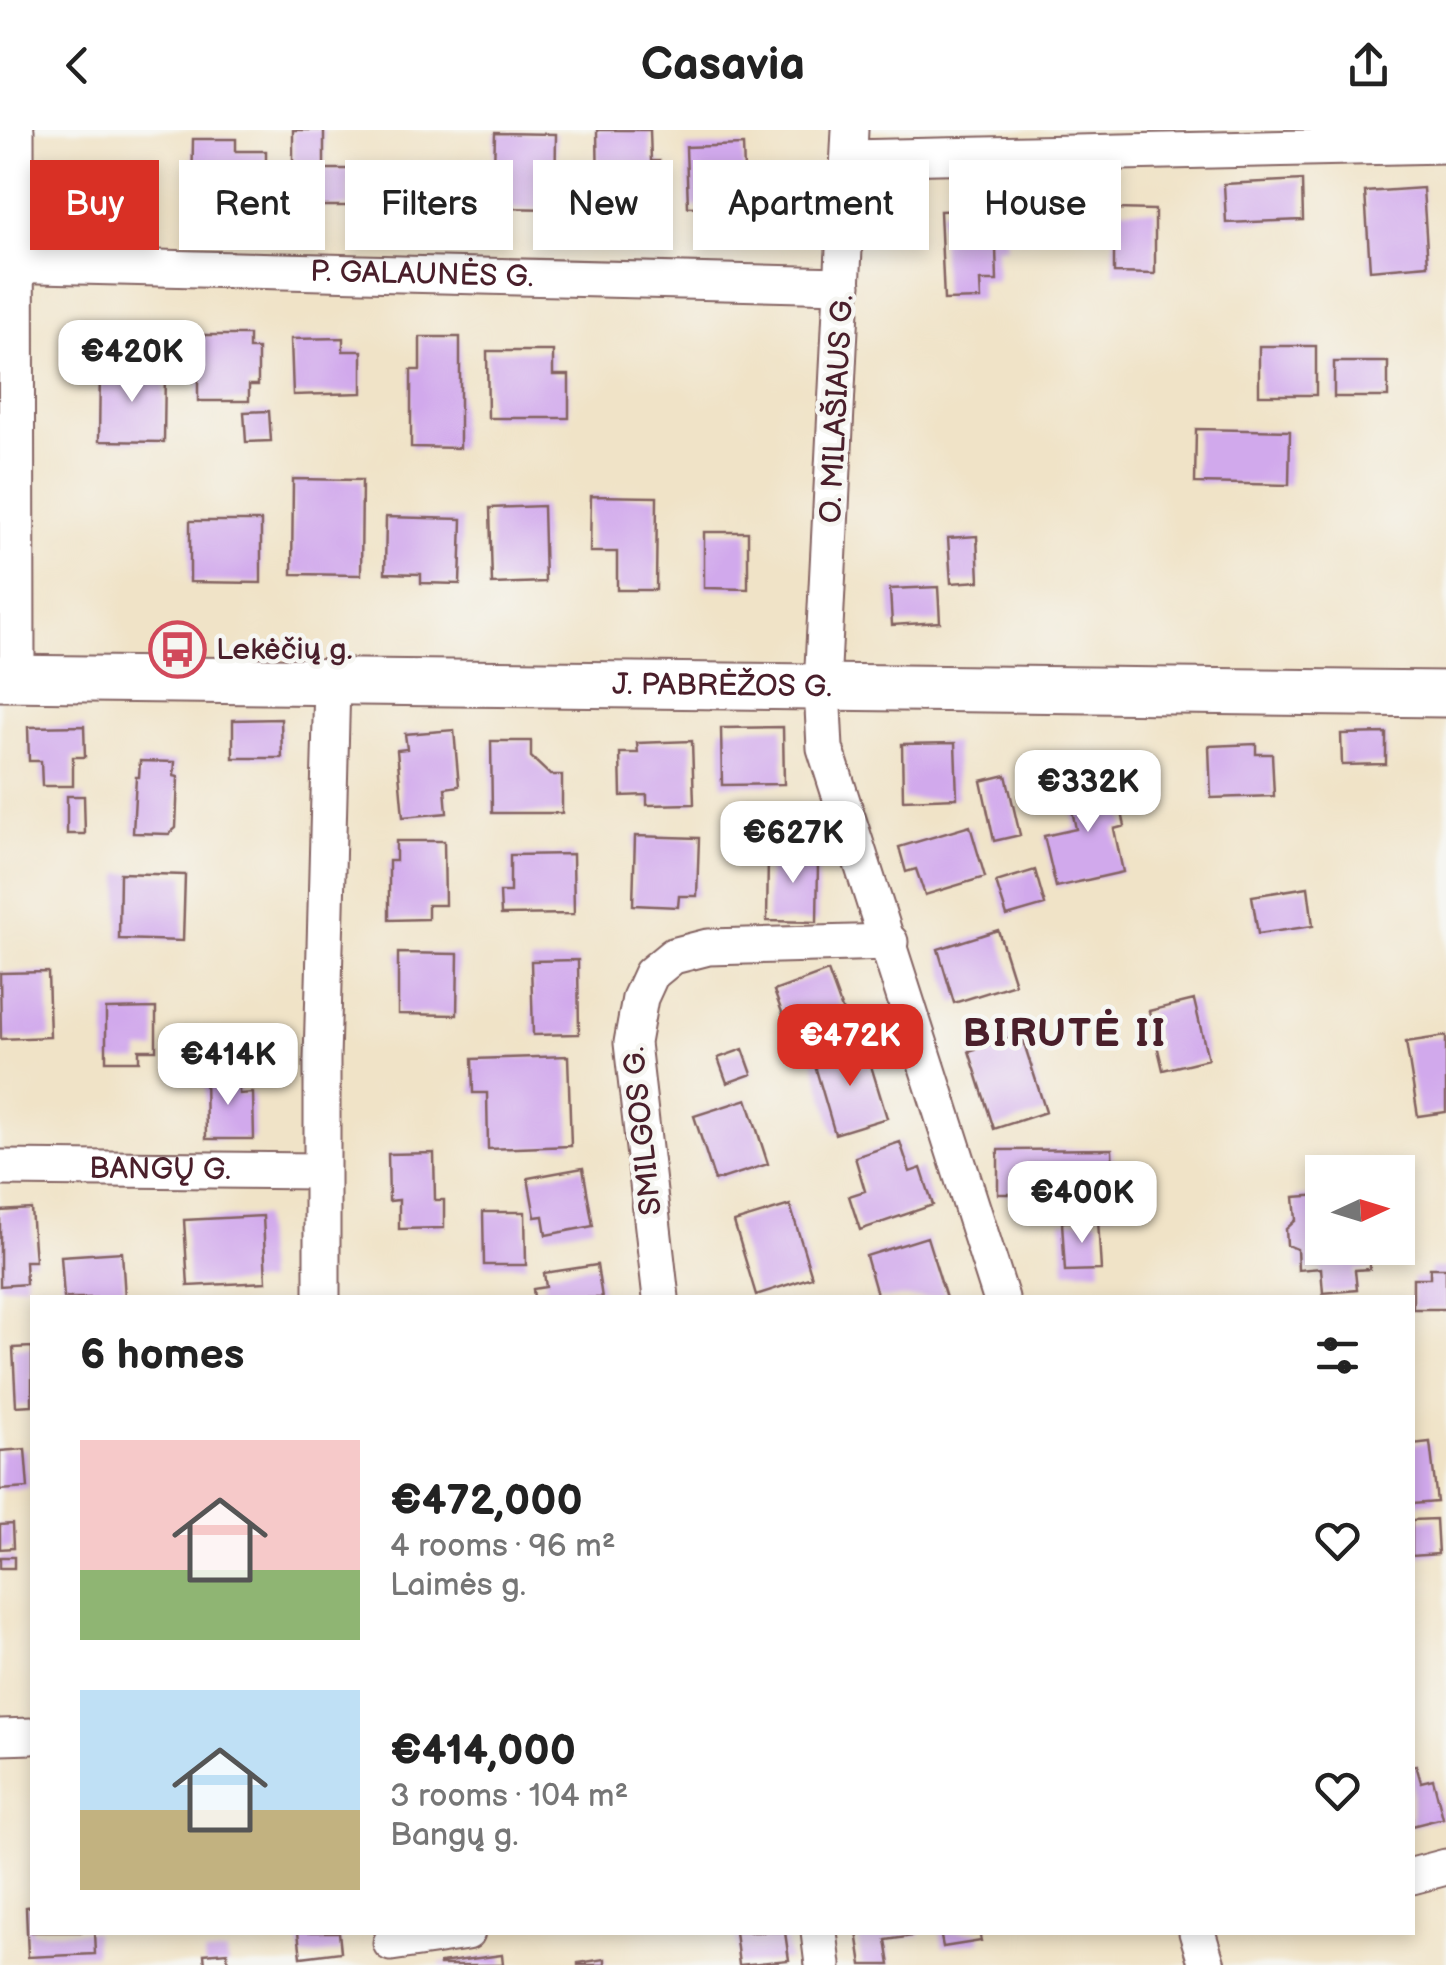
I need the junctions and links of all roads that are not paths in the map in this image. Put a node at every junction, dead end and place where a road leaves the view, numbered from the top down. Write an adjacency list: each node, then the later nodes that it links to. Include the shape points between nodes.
1 (16, 130): 4 (street)
2 (849, 144): 3 (street); 5 (street, O. MILAŠIAUS G.)
3 (1446, 145)
4 (7, 264): 5 (street, P. GALAUNĖS G.); 6 (street)
5 (843, 285): 8 (street, O. MILAŠIAUS G.)
6 (8, 678): 7 (street, J. PABRĖŽOS G.)
7 (332, 683): 8 (street, J. PABRĖŽOS G.); 12 (street)
8 (822, 687): 9 (street, J. PABRĖŽOS G.); 10 (street, O. MILAŠIAUS G., via 825,748)
9 (1446, 694)
10 (890, 942): 14 (street, SMILGOS G., via 708,948 673,956 651,974 632,1043); 15 (street, O. MILAŠIAUS G.)
11 (0, 1168): 12 (street, BANGŲ G.)
12 (320, 1171): 13 (street)
13 (322, 1295)
14 (661, 1295)
15 (1000, 1295)
16 (30, 1736): 17 (street)
17 (0, 1737)
18 (1446, 1866): 19 (street)
19 (1415, 1875)
20 (452, 1935): 23 (street)
21 (818, 1935): 24 (street)
22 (1198, 1935): 25 (street)
23 (392, 1947)
24 (823, 1965)
25 (1207, 1965)

